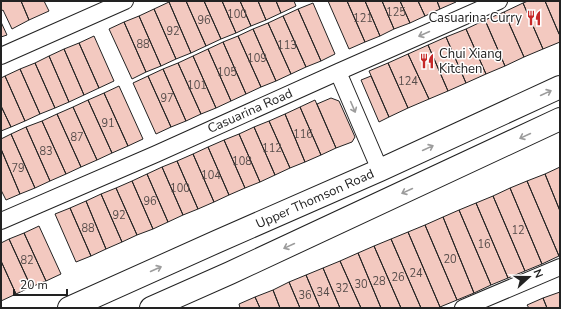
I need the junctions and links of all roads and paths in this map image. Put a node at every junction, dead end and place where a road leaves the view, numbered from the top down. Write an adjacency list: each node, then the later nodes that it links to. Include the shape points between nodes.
1 (125, 1): 3 (street)
2 (498, 1): 4 (street, Casuarina Road, one-way to 4)
3 (1, 56)
4 (338, 72): 7 (street, one-way to 7); 8 (street, Casuarina Road)
5 (560, 87): 7 (main road, Upper Thomson Road, one-way to 5)
6 (560, 119): 11 (main road, one-way to 11)
7 (380, 170): 9 (main road, Upper Thomson Road)
8 (1, 221)
9 (216, 242): 11 (main road, via 205,256 206,266 213,272); 12 (main road, Upper Thomson Road, one-way to 9)
10 (560, 267): 14 (street)
11 (230, 273): 13 (main road)
12 (69, 308)
13 (152, 308)
14 (463, 308)

